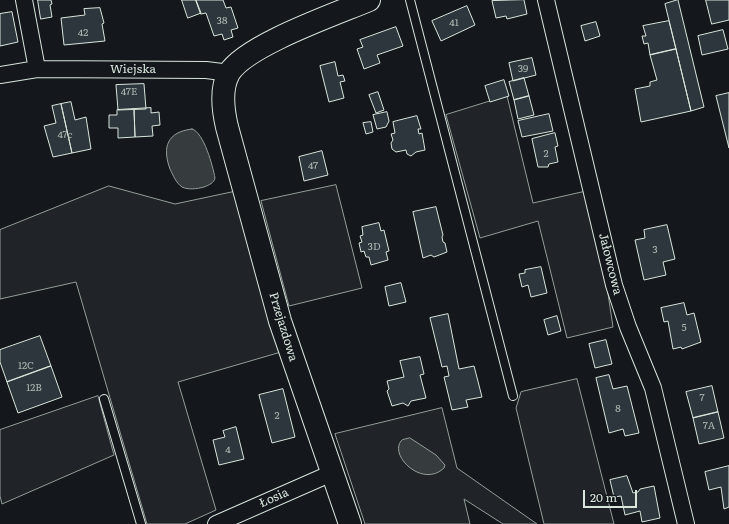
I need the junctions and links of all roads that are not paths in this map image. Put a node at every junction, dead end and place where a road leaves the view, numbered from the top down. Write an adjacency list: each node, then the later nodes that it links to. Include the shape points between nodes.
1 (24, 0): 5 (street)
2 (369, 0): 6 (street, via 255,50 241,60)
3 (410, 0): 8 (lane)
4 (546, 0): 14 (street, Jałowcowa, via 614,285 653,388)
5 (37, 69): 6 (street, Wiejska, via 206,70); 7 (street, Wiejska)
6 (230, 73): 10 (street, Przejazdowa, via 223,101 227,127 280,321)
7 (0, 75)
8 (513, 396)
9 (104, 399): 11 (lane)
10 (332, 473): 12 (street, Łosia); 13 (street, Przejazdowa)
11 (141, 524)
12 (216, 524)
13 (350, 524)
14 (686, 524)

